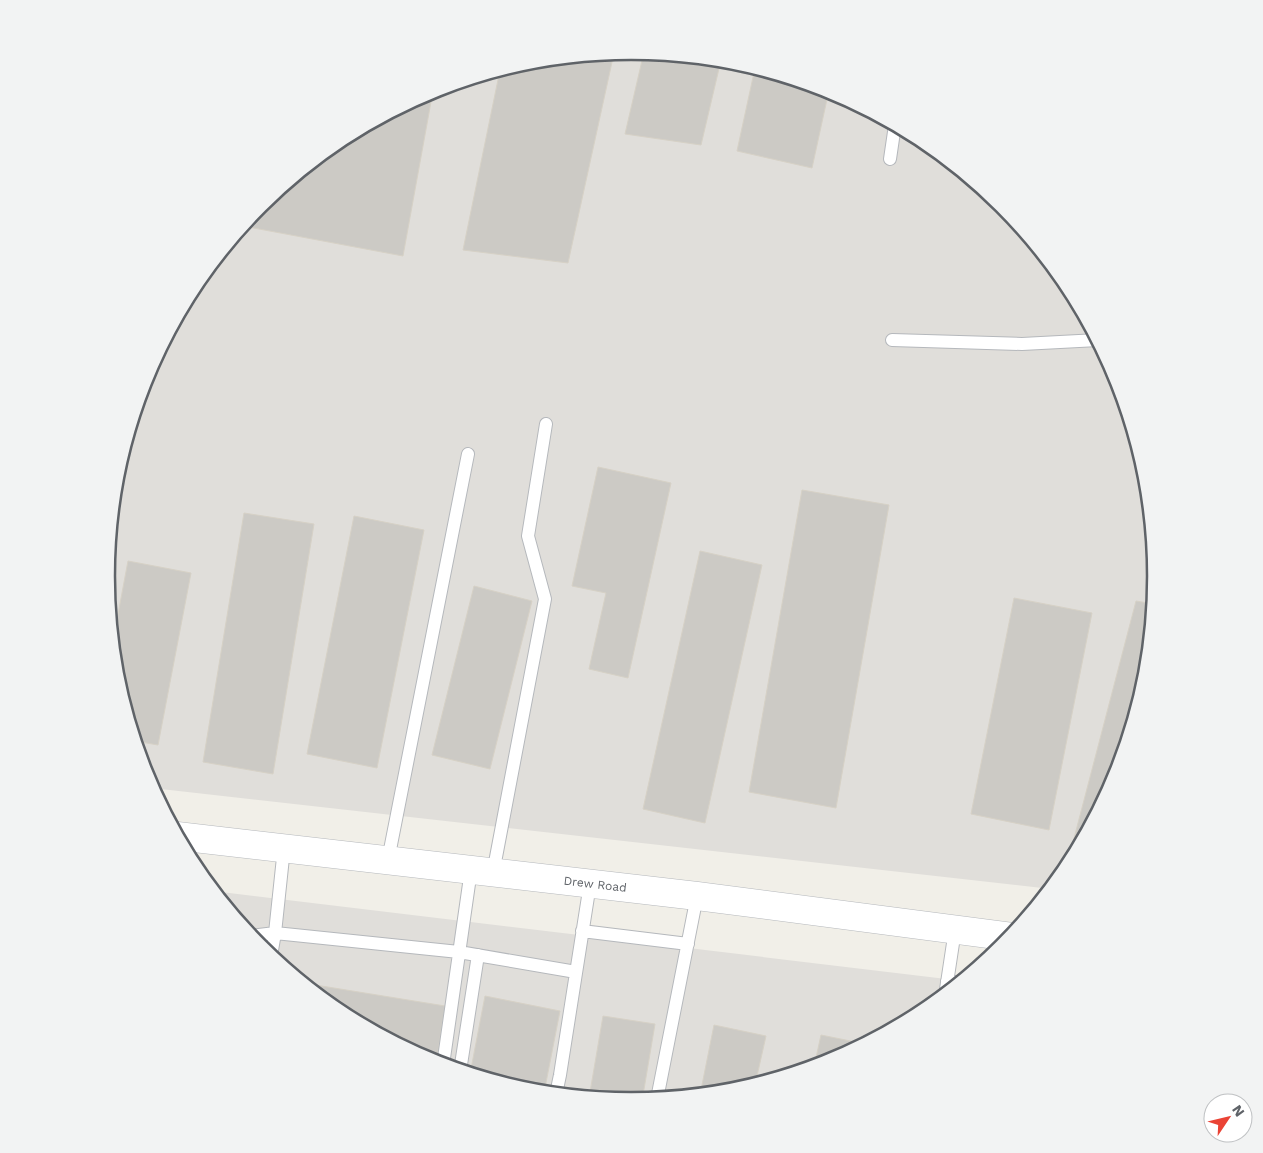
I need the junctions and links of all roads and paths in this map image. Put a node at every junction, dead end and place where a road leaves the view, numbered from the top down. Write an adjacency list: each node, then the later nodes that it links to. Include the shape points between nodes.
1 (894, 132): 2 (lane)
2 (890, 158)
3 (892, 340): 4 (lane, via 1022,344)
4 (1091, 340)
5 (546, 424): 10 (lane, via 528,536 545,599)
6 (468, 454): 9 (lane)
7 (185, 837): 8 (street, Drew Road)
8 (284, 848): 9 (street, Drew Road); 15 (lane)
9 (388, 860): 10 (street, Drew Road)
10 (482, 871): 11 (street, Drew Road); 20 (lane)
11 (590, 884): 12 (street, Drew Road); 14 (lane)
12 (697, 896): 13 (street, Drew Road); 18 (lane)
13 (955, 930): 17 (street, Drew Road); 23 (lane)
14 (582, 931): 18 (lane); 22 (lane)
15 (275, 933): 16 (lane); 19 (lane); 20 (lane)
16 (259, 935)
17 (1003, 936)
18 (688, 944): 29 (lane)
19 (272, 947)
20 (459, 952): 21 (lane); 26 (lane)
21 (478, 955): 22 (lane); 27 (lane)
22 (576, 972): 28 (lane)
23 (947, 981): 24 (lane); 25 (lane)
24 (951, 982)
25 (946, 986)
26 (444, 1058)
27 (461, 1064)
28 (557, 1088)
29 (658, 1092)

